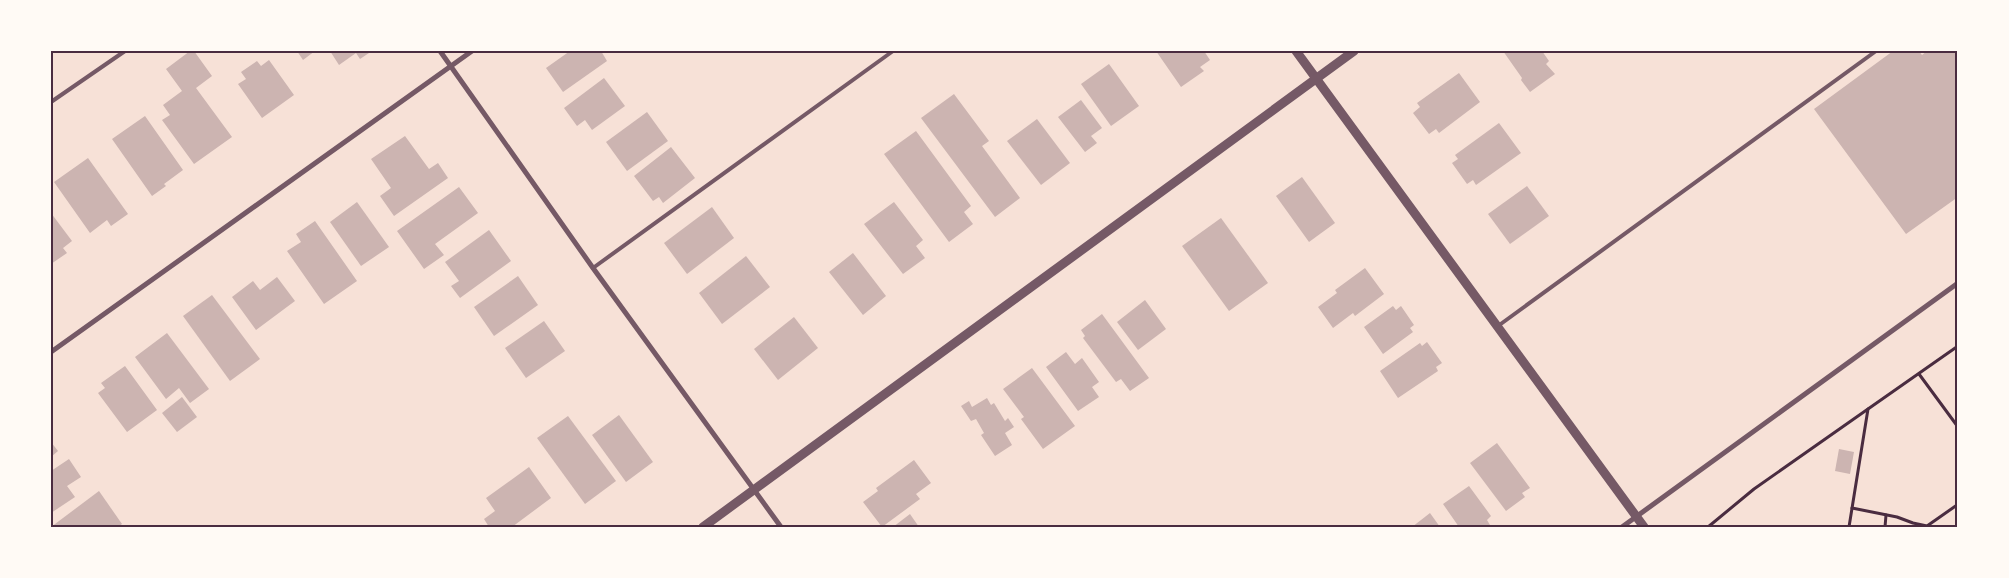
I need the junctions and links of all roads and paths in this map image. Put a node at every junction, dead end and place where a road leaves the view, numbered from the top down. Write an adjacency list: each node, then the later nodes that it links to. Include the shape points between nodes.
1 (124, 51): 10 (lane)
2 (440, 51): 8 (street)
3 (472, 51): 8 (street)
4 (893, 51): 11 (lane)
5 (1296, 51): 9 (street)
6 (1354, 51): 9 (street)
7 (1876, 51): 13 (lane)
8 (450, 67): 11 (street); 15 (street)
9 (1316, 79): 13 (street); 19 (street)
10 (51, 102)
11 (593, 268): 19 (street)
12 (1958, 283): 23 (street)
13 (1497, 327): 23 (street)
14 (1958, 346): 16 (path)
15 (51, 352)
16 (1919, 374): 17 (path); 18 (path)
17 (1868, 409): 21 (path); 28 (path, via 1754,489)
18 (1958, 427)
19 (754, 490): 24 (street); 25 (street)
20 (1958, 502): 22 (path, via 1927,526)
21 (1852, 508): 22 (path); 29 (path)
22 (1886, 515): 30 (path)
23 (1636, 516): 26 (street); 27 (street)
24 (703, 527)
25 (781, 527)
26 (1622, 527)
27 (1644, 527)
28 (1708, 527)
29 (1849, 527)
30 (1885, 527)

